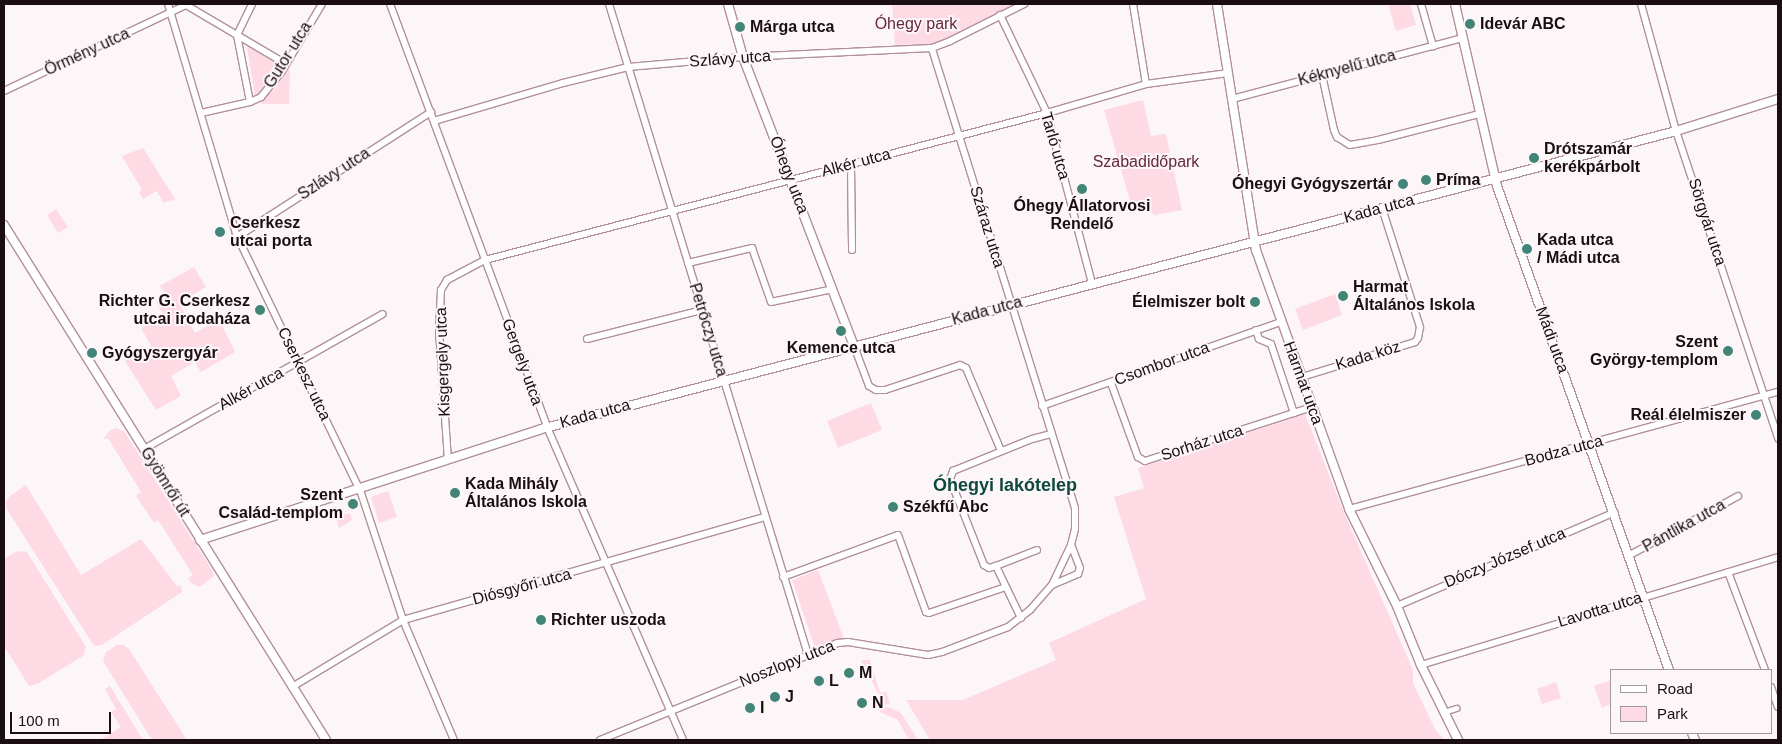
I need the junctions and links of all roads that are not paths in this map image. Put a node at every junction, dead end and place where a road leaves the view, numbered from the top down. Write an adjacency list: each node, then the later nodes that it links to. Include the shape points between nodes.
1 (168, 4): 14 (street, Cserkesz utca)
2 (252, 4): 16 (street)
3 (322, 4): 21 (street, Gutor utca)
4 (390, 4): 30 (street, Gergely utca)
5 (609, 4): 22 (street, Petrőczy utca)
6 (728, 4): 20 (street, Óhegy utca)
7 (1024, 4): 15 (street, Szlávy utca)
8 (1133, 4): 25 (street)
9 (1217, 4): 23 (street, Harmat utca)
10 (1421, 4): 18 (street)
11 (1458, 4): 17 (street, Mádi utca)
12 (1641, 4): 35 (street, Sörgyár utca)
13 (187, 5): 14 (street, Örmény utca); 16 (street)
14 (170, 12): 26 (street, Örmény utca); 31 (street, Cserkesz utca)
15 (1000, 15): 19 (street, Szlávy utca); 32 (street, Tarló utca)
16 (237, 35): 21 (street); 29 (street)
17 (1462, 38): 18 (street, Kéknyelű utca); 33 (street, Mádi utca)
18 (1433, 46): 24 (street, Kéknyelű utca)
19 (932, 48): 20 (street, Szlávy utca); 36 (street, Száraz utca)
20 (743, 57): 22 (street, Szlávy utca); 39 (street, Óhegy utca)
21 (286, 64): 29 (street, Gutor utca, via 270,88)
22 (628, 67): 34 (street, Szlávy utca); 41 (street, Petrőczy utca)
23 (1228, 73): 25 (street, Alkér utca); 27 (street, Harmat utca)
24 (1322, 75): 27 (street, Kéknyelű utca); 33 (street, via 1334,130 1337,137 1350,145)
25 (1146, 84): 32 (street, Alkér utca)
26 (4, 91)
27 (1232, 99): 44 (street, Harmat utca)
28 (1778, 99): 35 (street, Kada utca)
29 (250, 102): 31 (street)
30 (431, 112): 34 (street, Gergely utca); 43 (street, Szlávy utca)
31 (201, 113): 43 (street, Cserkesz utca)
32 (1047, 113): 36 (street, Alkér utca); 48 (street, Tarló utca)
33 (1479, 114): 38 (street, Mádi utca)
34 (434, 121): 46 (street, Gergely utca)
35 (1676, 131): 38 (street, Kada utca); 62 (street, Sörgyár utca)
36 (958, 136): 37 (street, Alkér utca); 50 (street, Száraz utca)
37 (851, 165): 39 (street, Alkér utca); 45 (street)
38 (1495, 179): 40 (street, Kada utca); 69 (street, Mádi utca)
39 (791, 180): 41 (street, Alkér utca); 49 (street, Óhegy utca)
40 (1382, 208): 44 (street, Kada utca); 58 (street, Kada köz, via 1420,327 1415,342)
41 (672, 212): 46 (street, Alkér utca); 47 (street, Petrőczy utca)
42 (4, 225): 70 (street, Gyömrői út)
43 (238, 237): 57 (street, Cserkesz utca)
44 (1254, 242): 48 (street, Kada utca); 53 (street, Harmat utca)
45 (852, 250)
46 (484, 260): 66 (street, Gergely utca); 72 (street, Kisgergely utca, via 447,280 441,290 439,331)
47 (688, 263): 49 (street, via 752,248 771,302); 51 (street, Petrőczy utca)
48 (1092, 283): 50 (street, Kada utca)
49 (832, 289): 56 (street, Óhegy utca)
50 (1011, 305): 56 (street, Kada utca); 63 (street, Száraz utca)
51 (702, 310): 55 (street); 59 (street, Petrőczy utca)
52 (383, 314): 57 (street, Alkér utca)
53 (1281, 322): 54 (street, Csombor utca); 58 (street, Harmat utca)
54 (1256, 330): 60 (street, Csombor utca); 65 (street, via 1259,339 1271,344)
55 (587, 339)
56 (854, 346): 59 (street, Kada utca); 71 (street, via 869,386 876,390 885,390 960,365 966,368)
57 (298, 362): 70 (street, Alkér utca); 73 (street, Cserkesz utca)
58 (1302, 378): 64 (street, Harmat utca)
59 (724, 380): 66 (street, Kada utca); 77 (street, Petrőczy utca)
60 (1111, 383): 63 (street, Csombor utca); 65 (street, Sorház utca, via 1138,457 1145,461)
61 (1778, 392): 62 (street, Bodza utca)
62 (1764, 396): 68 (street, Sörgyár utca); 69 (street, Bodza utca)
63 (1042, 406): 67 (street, Noszlopy utca)
64 (1312, 407): 65 (street, Sorház utca); 75 (street, Harmat utca)
65 (1294, 413)
66 (547, 427): 72 (street, Kada utca); 83 (street, Gergely utca)
67 (1051, 434): 71 (street); 79 (street, Noszlopy utca, via 1075,508)
68 (1778, 438)
69 (1590, 443): 75 (street, Bodza utca); 76 (street, Mádi utca)
70 (144, 449): 78 (street, Gyömrői út)
71 (1001, 452): 84 (street, via 953,471 950,479 984,565 989,568)
72 (448, 460): 73 (street, Kada utca)
73 (360, 490): 78 (street, Kada utca); 92 (street, Cserkesz utca)
74 (1738, 496): 81 (street, Pántlika utca)
75 (1349, 509): 90 (street, Harmat utca)
76 (1615, 512): 81 (street, Mádi utca); 90 (street, Dóczy József utca)
77 (765, 517): 83 (street, Diósgyőri utca); 86 (street, Petrőczy utca)
78 (200, 540): 97 (street, Gyömrői út)
79 (1071, 545): 87 (street, Noszlopy utca); 87 (street, Noszlopy utca, via 1080,568 1078,574)
80 (1037, 550): 84 (street)
81 (1630, 555): 89 (street, Mádi utca)
82 (1778, 557): 85 (street, Lavotta utca)
83 (606, 564): 92 (street, Diósgyőri utca); 101 (street, Gergely utca)
84 (996, 566): 88 (street)
85 (1728, 572): 89 (street, Lavotta utca); 96 (street)
86 (783, 577): 88 (street, via 898,536 929,614); 93 (street, Petrőczy utca)
87 (1052, 585): 91 (street, Noszlopy utca)
88 (1006, 586): 91 (street)
89 (1642, 597): 94 (street, Lavotta utca); 95 (street, Mádi utca)
90 (1397, 606): 94 (street, Harmat utca)
91 (1021, 618): 93 (street, Noszlopy utca, via 1008,627 935,653 913,654 848,642)
92 (403, 620): 97 (street, Diósgyőri utca); 104 (street, Cserkesz utca)
93 (808, 656): 101 (street, Noszlopy utca)
94 (1421, 665): 102 (street, Harmat utca)
95 (1669, 669)
96 (1764, 669)
97 (292, 687): 103 (street, Gyömrői út)
98 (1772, 690): 99 (street)
99 (1778, 707)
100 (1456, 708): 102 (street)
101 (671, 712): 105 (street, Noszlopy utca); 106 (street, Gergely utca)
102 (1444, 712): 107 (street, Harmat utca)
103 (326, 740)
104 (454, 740)
105 (600, 740)
106 (683, 740)
107 (1458, 740)

